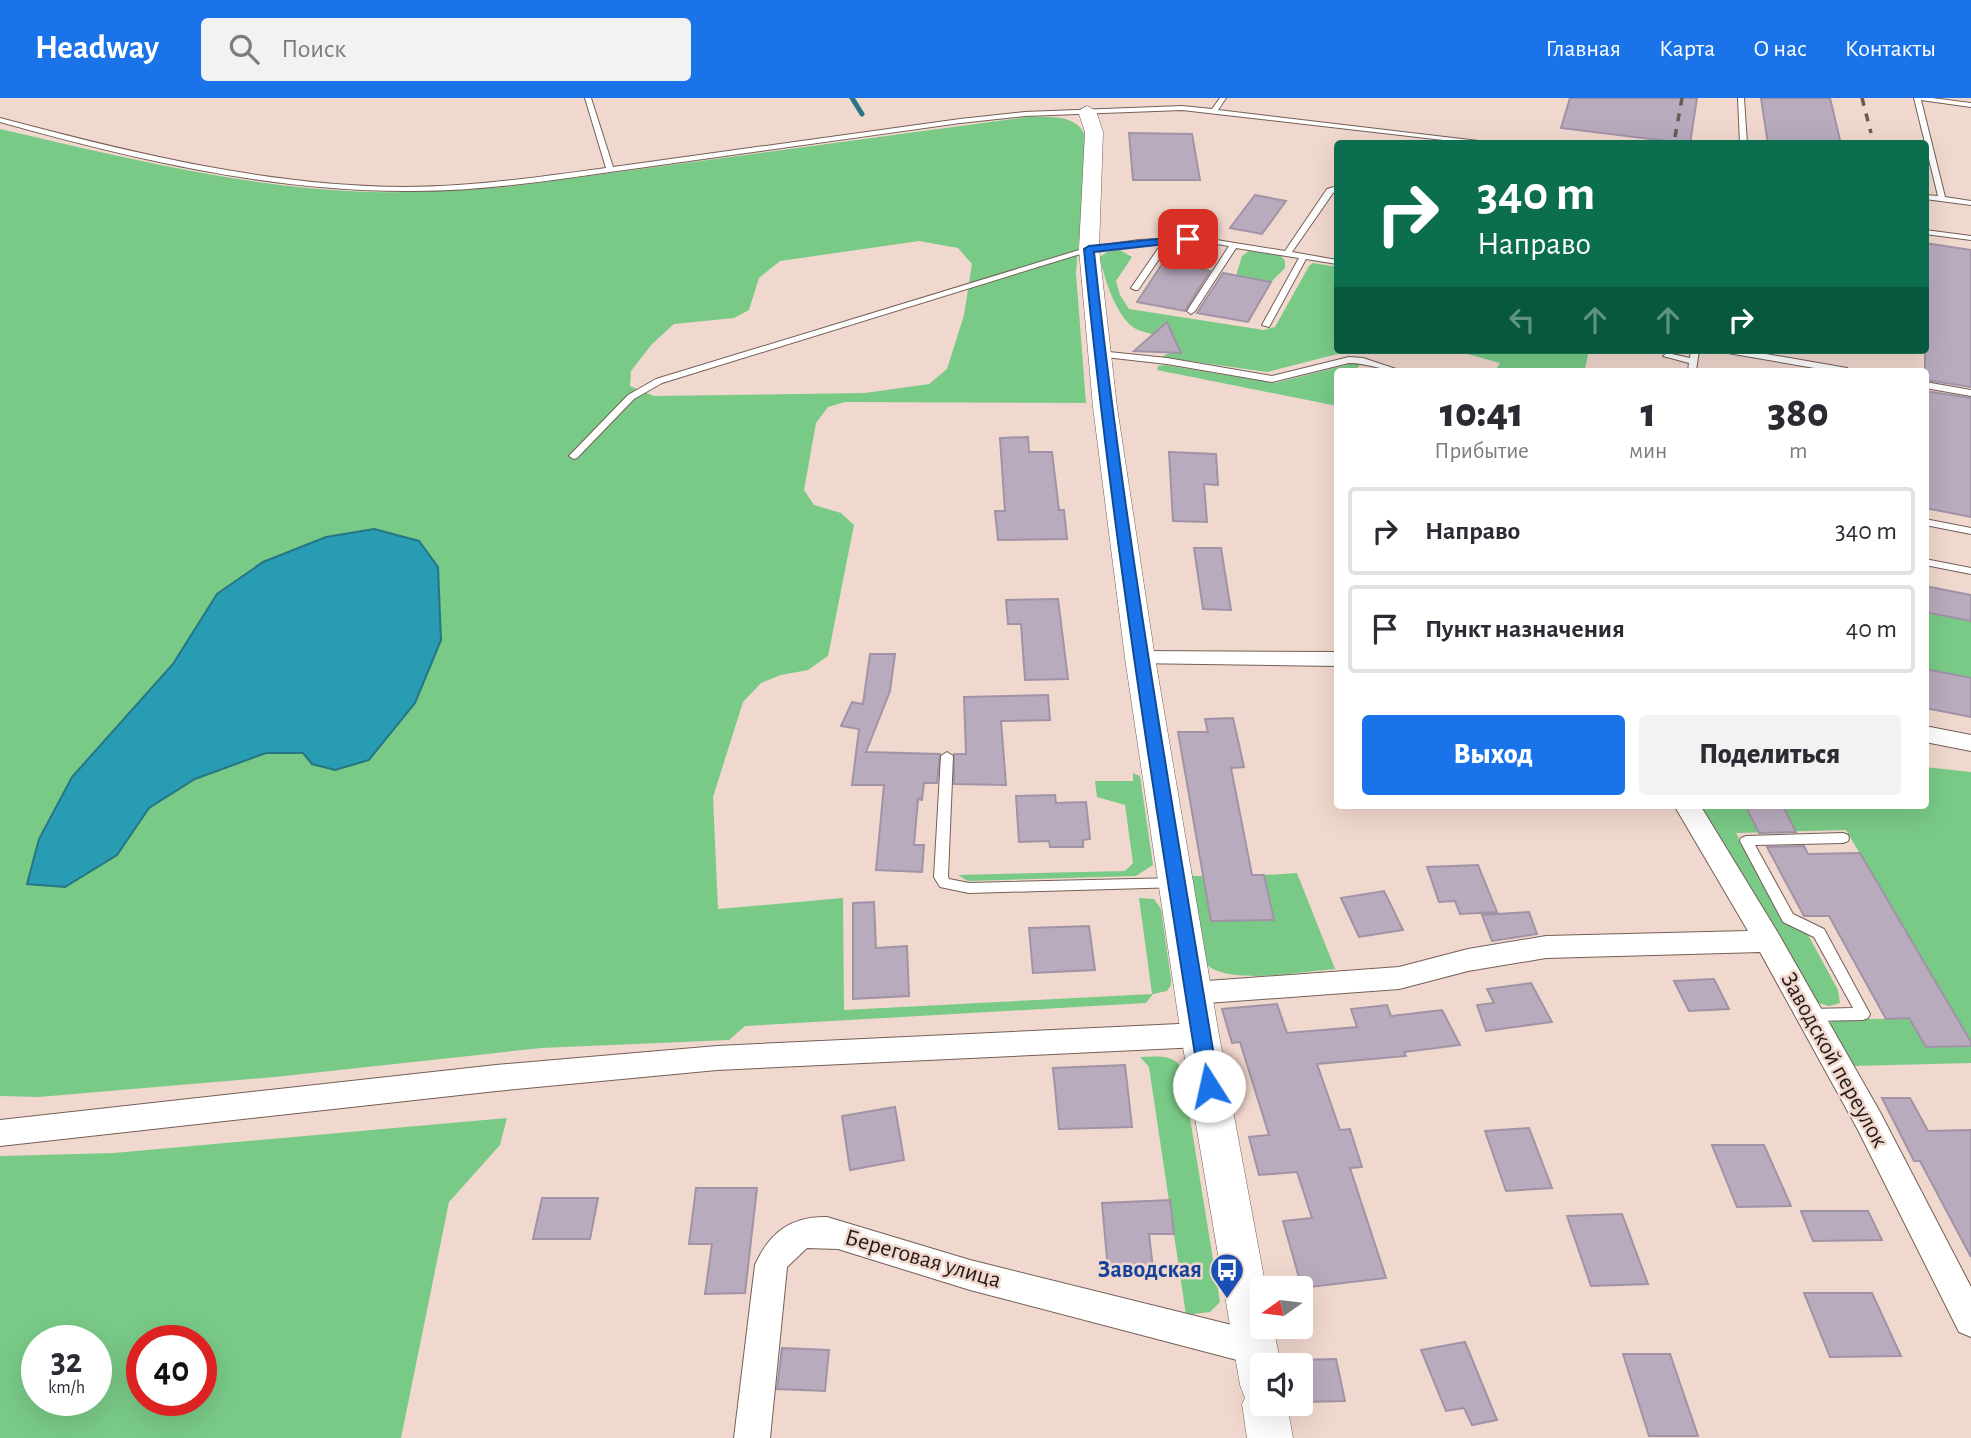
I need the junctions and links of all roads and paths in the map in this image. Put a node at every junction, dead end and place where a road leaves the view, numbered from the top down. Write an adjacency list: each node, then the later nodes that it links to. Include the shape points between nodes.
1 (588, 98): 13 (lane)
2 (1223, 98): 6 (lane)
3 (1741, 98): 10 (lane)
4 (1917, 98): 5 (lane); 11 (lane)
5 (1971, 105)
6 (1216, 110): 7 (lane); 9 (lane)
7 (1087, 111): 13 (lane, via 960,121); 22 (street, via 1094,132)
8 (0, 120): 13 (lane, via 181,165 278,181 374,189 506,184)
9 (1467, 140)
10 (1744, 140)
11 (1927, 140)
12 (1929, 147): 16 (lane)
13 (610, 170)
14 (1334, 190): 23 (lane)
15 (1929, 198): 16 (lane)
16 (1942, 200): 17 (lane)
17 (1971, 204)
18 (1929, 233): 19 (lane)
19 (1971, 238)
20 (1168, 240): 21 (lane); 22 (lane); 26 (lane)
21 (1234, 244): 23 (lane); 27 (lane)
22 (1089, 249): 29 (street); 37 (lane, via 659,381 631,397)
23 (1288, 253): 24 (lane)
24 (1304, 256): 25 (lane); 28 (lane)
25 (1334, 261)
26 (1135, 288)
27 (1191, 311)
28 (1266, 325)
29 (1099, 354): 33 (lane, via 1272,379 1349,360); 42 (street)
30 (1751, 354): 34 (lane)
31 (1667, 356): 32 (lane)
32 (1692, 366)
33 (1388, 368)
34 (1830, 368)
35 (1929, 386): 36 (lane)
36 (1971, 393)
37 (574, 456)
38 (1929, 524): 39 (lane)
39 (1971, 531)
40 (1929, 563): 41 (lane)
41 (1971, 571)
42 (1140, 658): 43 (street); 49 (street)
43 (1334, 659)
44 (1929, 735): 45 (street)
45 (1971, 743)
46 (947, 756): 49 (lane, via 941,877 945,883 969,888)
47 (1689, 809): 50 (street, Заводской переулок)
48 (1843, 838): 52 (lane, via 1746,841 1788,918 1819,933 1863,1014)
49 (1176, 883): 51 (street)
50 (1768, 941): 51 (street, via 1546,947 1399,978); 52 (street, Заводской переулок)
51 (1193, 993): 53 (street)
52 (1810, 1015): 55 (street, Заводской переулок)
53 (1200, 1035): 54 (street, via 717,1058); 56 (street)
54 (0, 1133)
55 (1971, 1321)
56 (1257, 1353)
57 (1250, 1363): 59 (street, Береговая улица, via 838,1234 808,1232 784,1242 771,1265)
58 (1267, 1416): 60 (street)
59 (752, 1438)
60 (1270, 1438)

